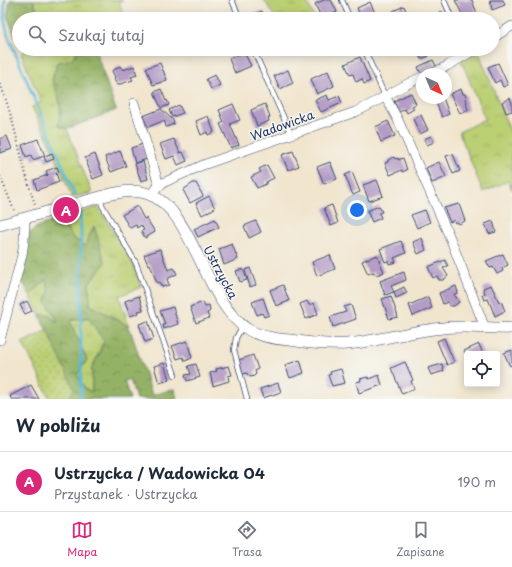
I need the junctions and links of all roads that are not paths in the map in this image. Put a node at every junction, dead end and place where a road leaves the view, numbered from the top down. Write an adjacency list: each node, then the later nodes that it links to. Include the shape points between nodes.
1 (232, 0): 4 (lane)
2 (342, 0): 5 (lane)
3 (444, 0): 6 (lane)
4 (237, 12)
5 (347, 12)
6 (449, 12)
7 (512, 26): 8 (street)
8 (500, 34)
9 (257, 56): 16 (lane)
10 (367, 56): 14 (lane)
11 (461, 56): 12 (street)
12 (441, 68)
13 (416, 80): 14 (street, Wadowicka)
14 (385, 96): 16 (street, Wadowicka, via 355,112); 23 (street, via 452,240)
15 (134, 103): 17 (street)
16 (291, 134): 17 (street, Wadowicka, via 202,166)
17 (160, 185): 18 (street, Wadowicka)
18 (152, 196): 19 (street, Ustrzycka, via 134,191); 22 (street, Ustrzycka, via 173,211 220,300)
19 (100, 198): 20 (street, Ustrzycka); 26 (lane, via 136,263)
20 (22, 219): 21 (street, Ustrzycka); 25 (street, via 26,226 22,255)
21 (0, 225)
22 (242, 325): 23 (street, Ustrzycka, via 258,335 267,337 337,344 359,343 442,328); 27 (lane, via 234,350)
23 (485, 328): 24 (street, Ustrzycka)
24 (512, 328)
25 (0, 340)
26 (175, 375)
27 (247, 399)

